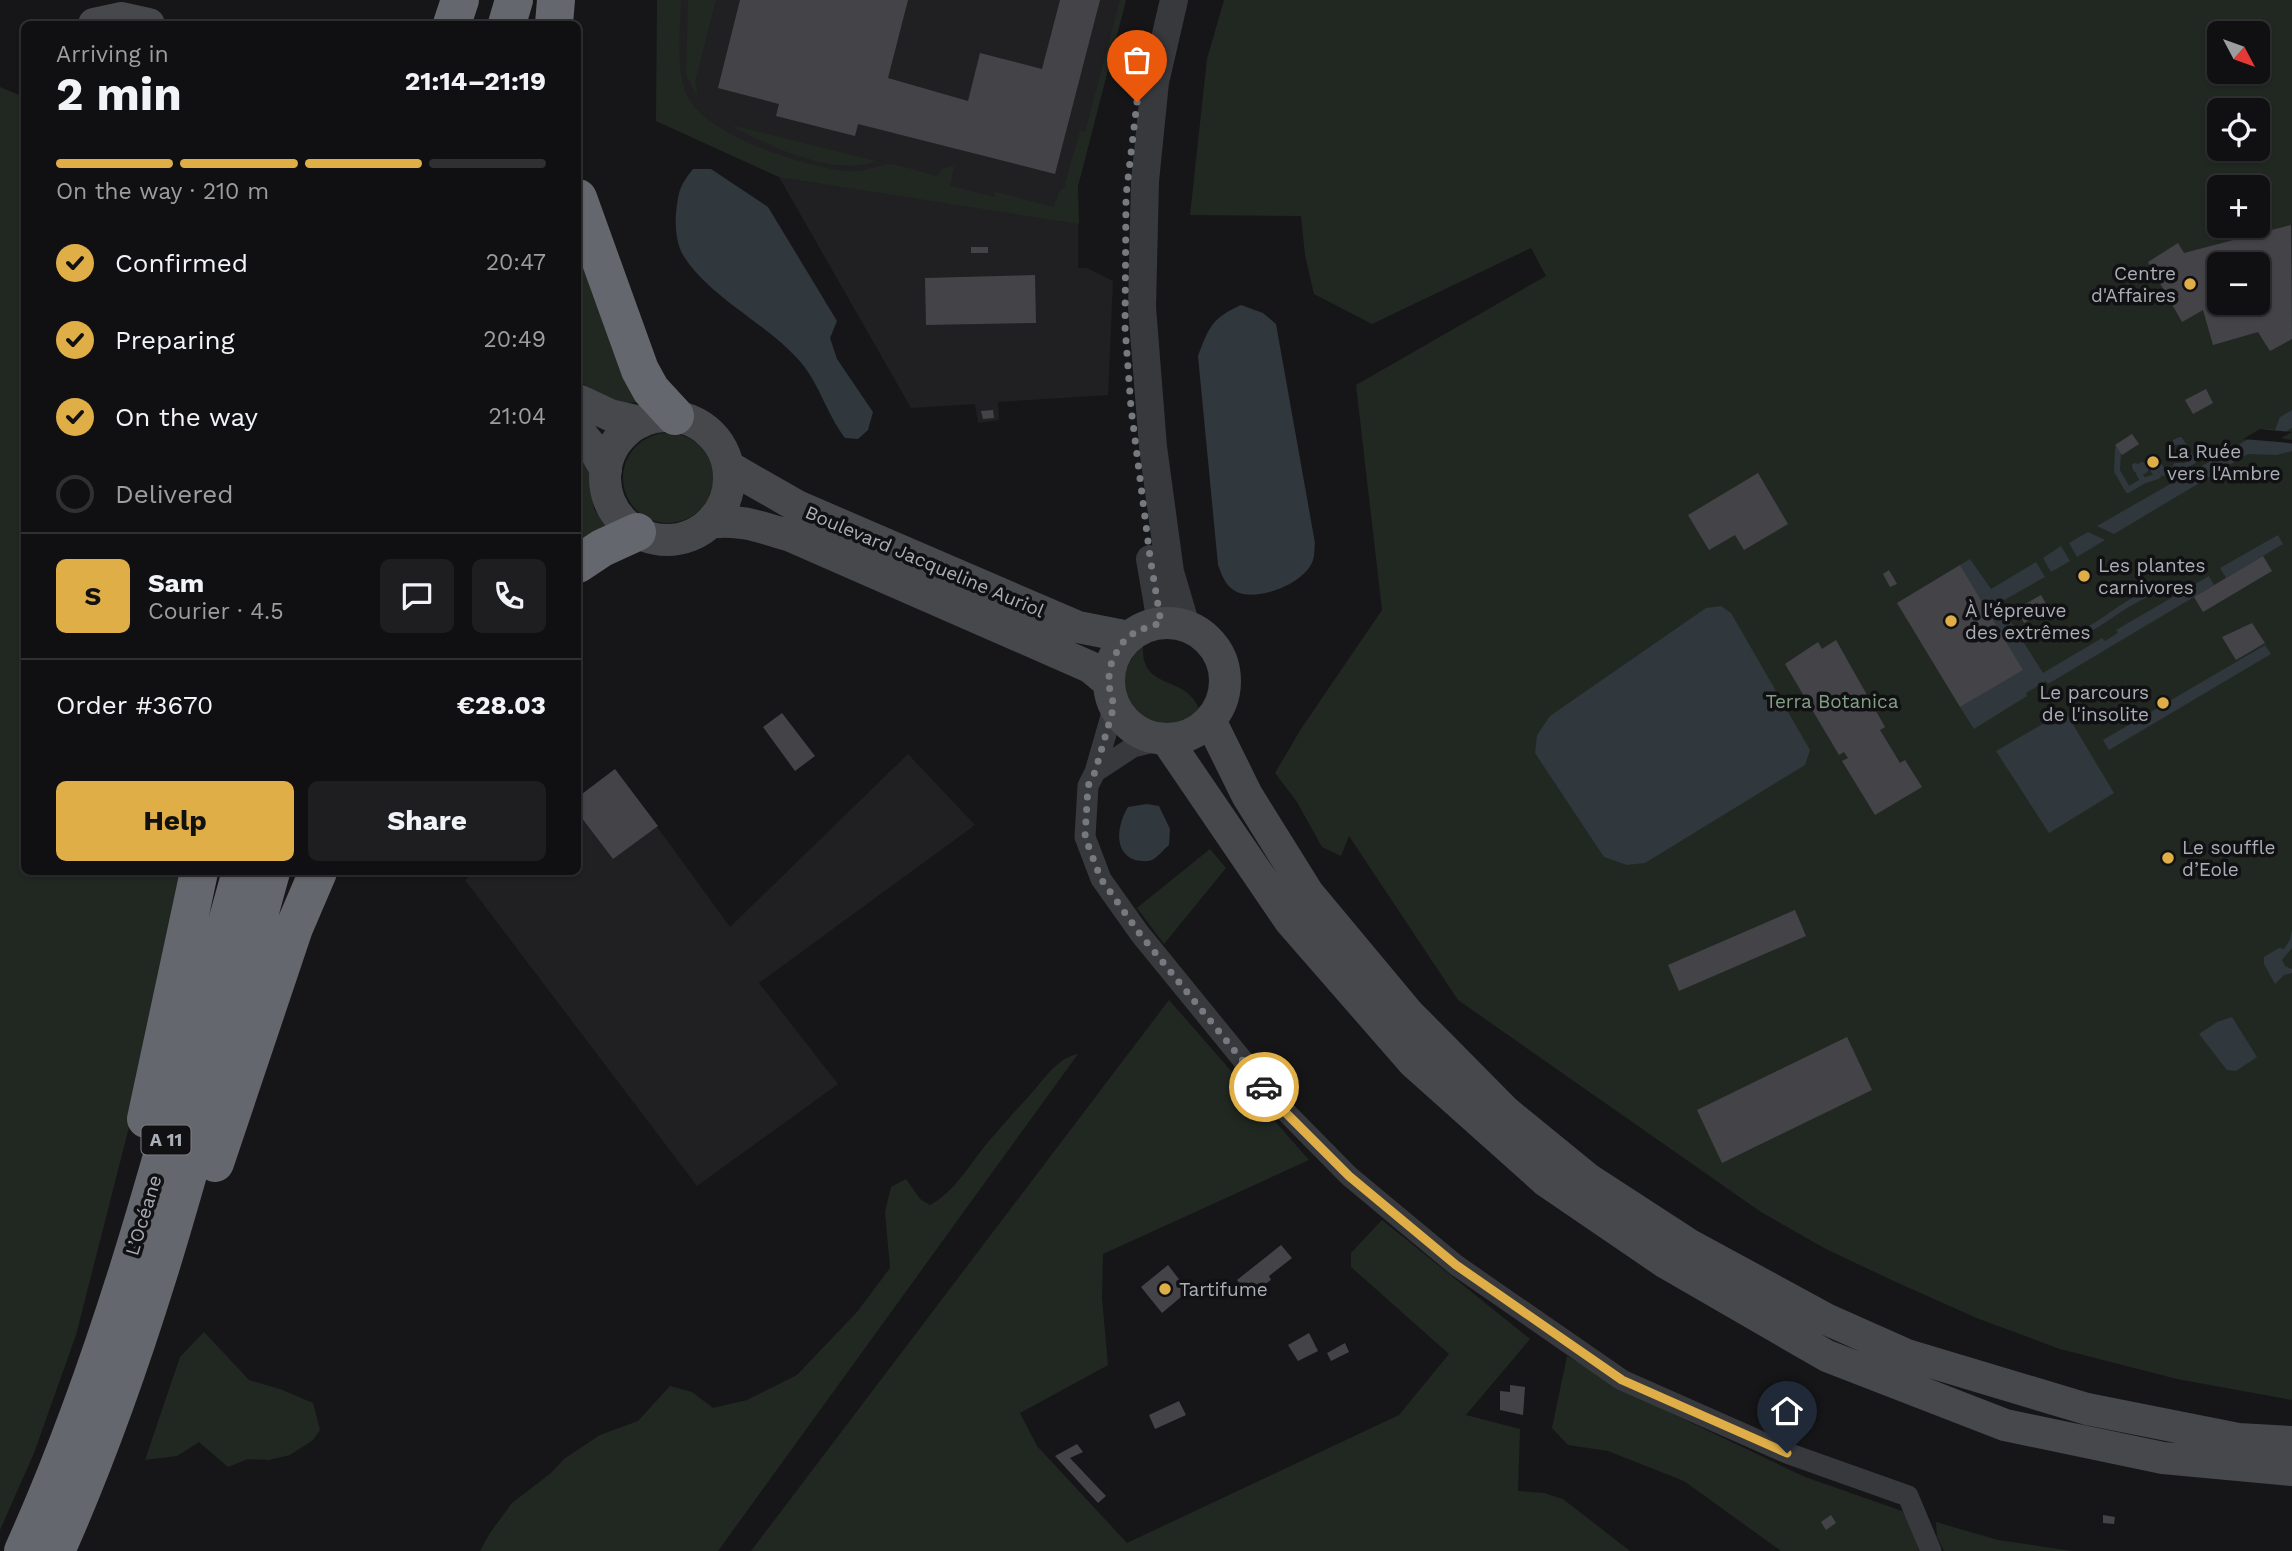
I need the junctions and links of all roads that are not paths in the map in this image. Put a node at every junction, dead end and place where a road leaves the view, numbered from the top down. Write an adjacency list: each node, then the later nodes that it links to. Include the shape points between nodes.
1 (90, 0): 9 (main road)
2 (141, 0): 12 (main road)
3 (460, 0): 13 (highway)
4 (484, 0): 14 (highway)
5 (514, 0): 15 (highway)
6 (556, 0): 16 (highway)
7 (1155, 0): 26 (street, via 1132,127 1126,196 1125,327 1150,557)
8 (1174, 0): 26 (street, via 1154,94 1145,181 1142,307)
9 (88, 21)
10 (108, 21): 11 (main road)
11 (136, 21)
12 (148, 21)
13 (453, 21)
14 (478, 21)
15 (508, 21)
16 (554, 21)
17 (581, 207): 19 (highway)
18 (581, 401): 19 (main road, via 610,415)
19 (658, 419): 21 (main road, via 700,425 713,436); 22 (main road, via 625,432)
20 (581, 434): 22 (main road)
21 (729, 467): 23 (main road, via 725,501); 27 (main road, Boulevard Jacqueline Auriol, via 797,506 1078,627)
22 (606, 470): 24 (main road, via 612,506)
23 (710, 523): 24 (main road, via 696,533 671,540); 28 (main road, Boulevard Jacqueline Auriol, via 757,525 791,536 1090,667)
24 (637, 532): 25 (highway)
25 (581, 562)
26 (1173, 624): 27 (main road, via 1144,627); 29 (main road, via 1209,640 1218,653 1225,681 1218,709)
27 (1129, 637): 28 (main road, via 1112,660)
28 (1111, 694): 30 (main road, via 1123,719 1135,730); 31 (street)
29 (1210, 720): 30 (main road, via 1190,735); 38 (main road, via 1256,810 1308,893 1408,1013 1506,1112 1588,1179 1688,1244 1826,1319 1907,1354 2087,1409 2238,1439)
30 (1166, 739): 31 (street, via 1133,747); 39 (main road, via 1290,921 1413,1062 1546,1181 1667,1263 1827,1356 2005,1425 2163,1458)
31 (1095, 772): 42 (street, via 1088,786 1085,837 1101,879 1280,1107 1349,1176 1456,1265 1622,1380 1787,1453 1908,1496)
32 (199, 875): 37 (highway, via 142,1140 85,1346)
33 (240, 875): 37 (highway, L’Océane / A 11, via 155,1179)
34 (270, 875): 36 (highway, L’Océane / A 11)
35 (317, 875): 36 (highway, via 294,928 161,1324)
36 (128, 1364): 41 (highway, L’Océane / A 11)
37 (82, 1406): 40 (highway, L’Océane / A 11)
38 (2292, 1442)
39 (2292, 1470)
40 (23, 1551)
41 (56, 1551)
42 (1931, 1551)

